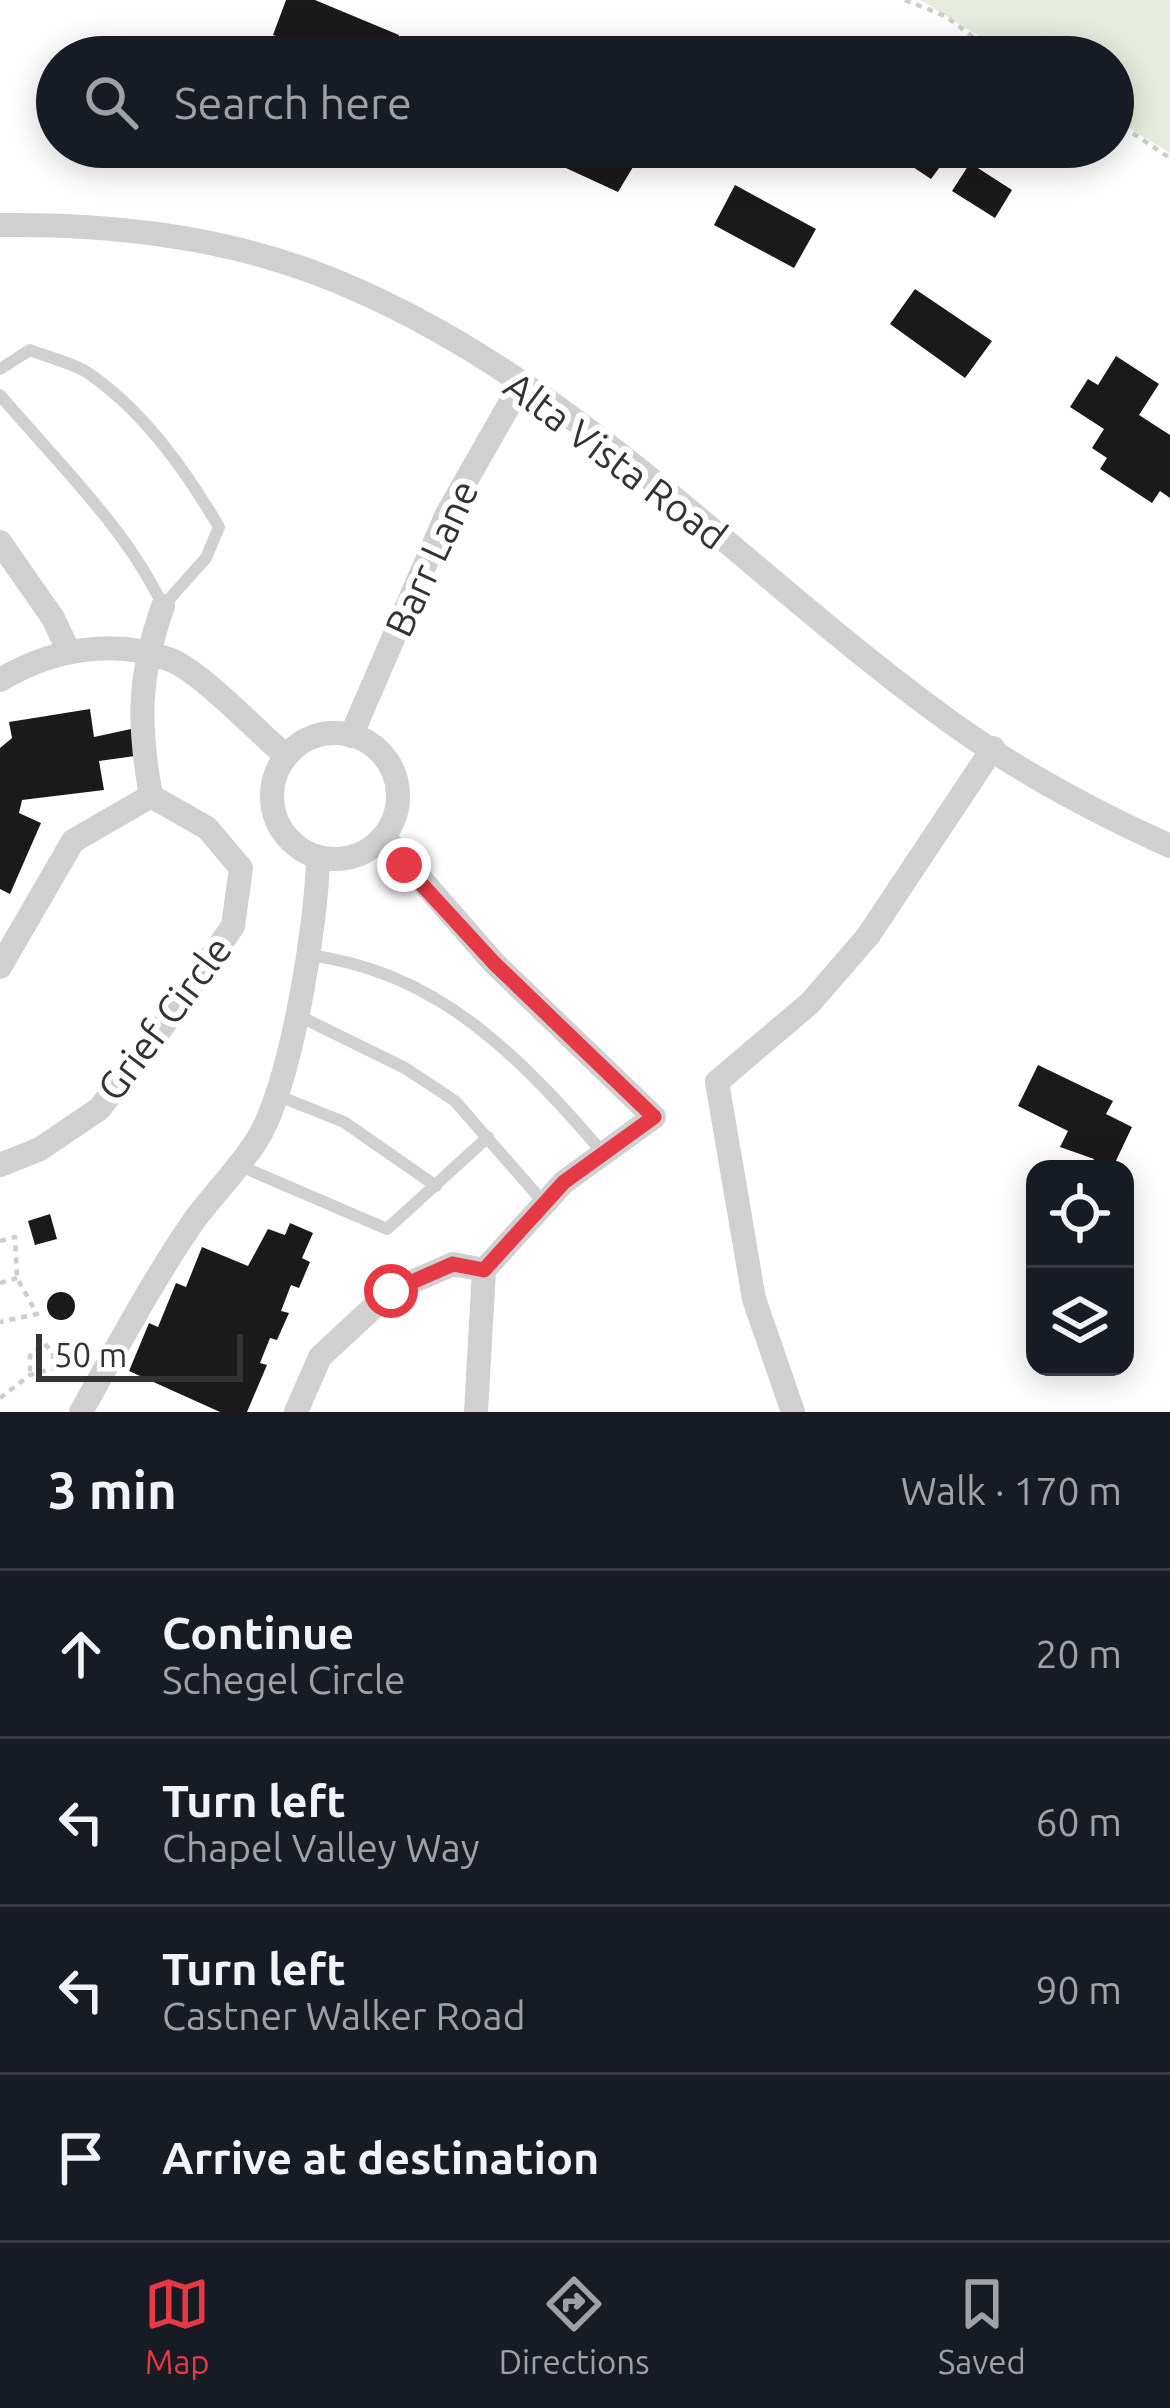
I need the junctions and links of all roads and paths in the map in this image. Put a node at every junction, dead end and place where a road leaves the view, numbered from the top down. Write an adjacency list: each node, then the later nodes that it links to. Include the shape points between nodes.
1 (905, 0): 2 (path)
2 (972, 36)
3 (1134, 134): 4 (path)
4 (1170, 158)
5 (0, 225): 7 (street, Alta Vista Road, via 164,233 259,255 397,310)
6 (0, 369): 10 (lane, via 30,350 89,373 150,429 195,486 219,527 206,558)
7 (520, 386): 14 (street, Barr Lane, via 447,514); 15 (street, Alta Vista Road)
8 (0, 395): 10 (lane, via 94,505)
9 (0, 542): 11 (street)
10 (163, 606): 12 (street)
11 (69, 652): 12 (street); 13 (street, via 35,659)
12 (146, 655): 16 (street, via 173,661); 17 (street, via 139,729)
13 (0, 680)
14 (352, 736): 16 (street, via 316,736); 18 (street, via 382,754 397,786)
15 (993, 748): 19 (street, Alta Vista Road, via 1064,795); 41 (street, via 868,936 809,1003 717,1082 754,1299)
16 (286, 756): 20 (street, via 272,789 278,824)
17 (151, 796): 22 (street, via 73,841); 27 (street, Grief Circle, via 207,828 241,868 233,926 99,1108 40,1149)
18 (384, 836): 20 (street, via 354,856); 26 (street, via 494,963 654,1117)
19 (1170, 846)
20 (318, 857): 21 (street)
21 (305, 955): 23 (street); 26 (lane, via 362,964 442,999 507,1049)
22 (0, 967)
23 (294, 1013): 24 (street); 25 (lane, via 436,1088)
24 (275, 1095): 28 (street); 29 (lane, via 344,1122)
25 (488, 1137): 29 (lane); 30 (lane)
26 (604, 1154): 30 (street)
27 (2, 1157)
28 (237, 1165): 29 (lane, via 381,1229); 38 (street, via 141,1304)
29 (436, 1186)
30 (544, 1203): 32 (street)
31 (0, 1240): 33 (path, via 15,1237)
32 (484, 1270): 39 (street, via 453,1264 391,1291 320,1357); 40 (street)
33 (17, 1278): 34 (path); 35 (path, via 37,1314)
34 (0, 1283)
35 (0, 1322)
36 (30, 1375): 36 (path, via 30,1356 44,1343 54,1368); 37 (path)
37 (0, 1398)
38 (81, 1412)
39 (296, 1412)
40 (476, 1412)
41 (793, 1412)

